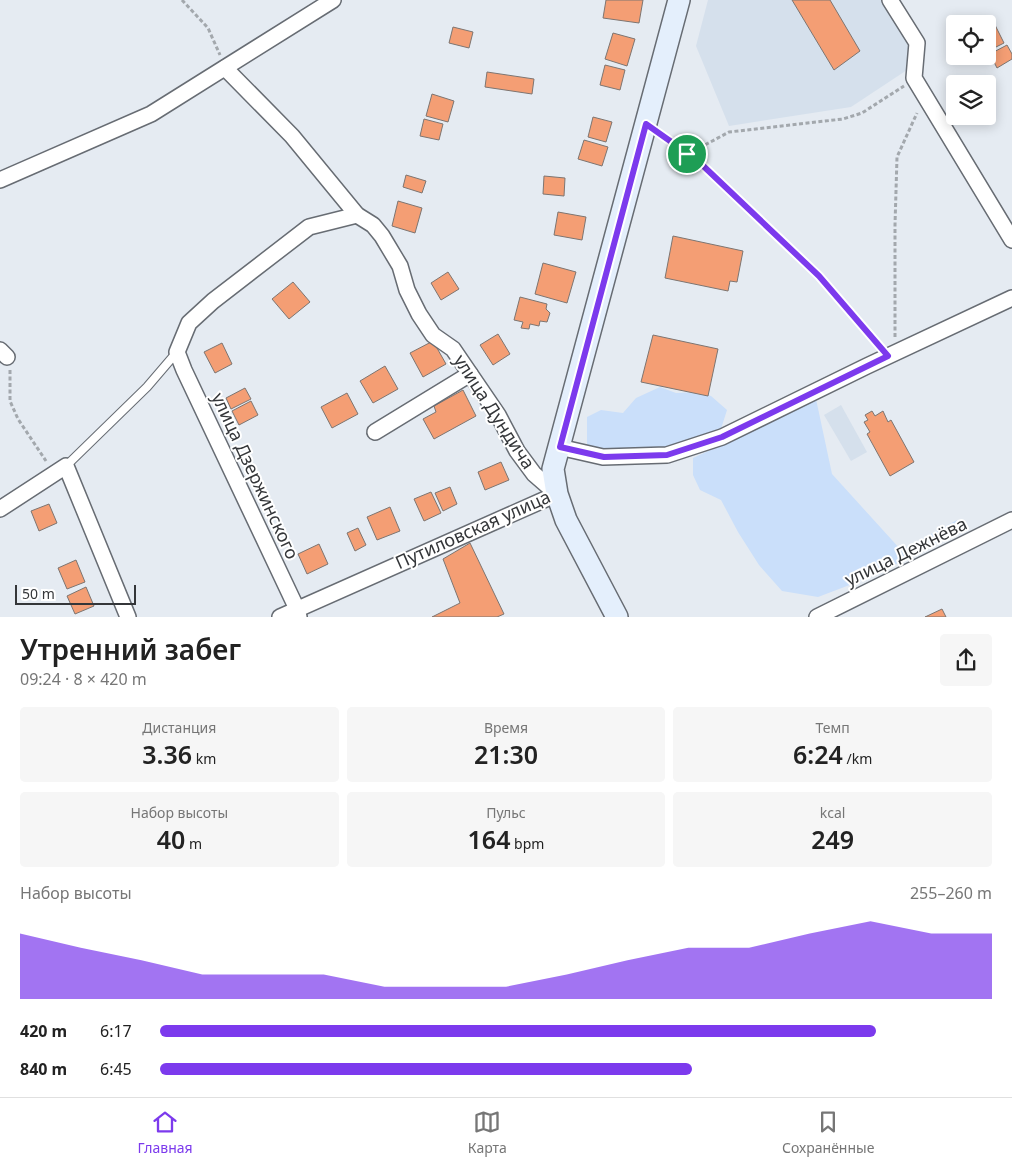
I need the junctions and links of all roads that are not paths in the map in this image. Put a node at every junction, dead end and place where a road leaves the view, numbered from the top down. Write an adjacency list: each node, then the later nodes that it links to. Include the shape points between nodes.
1 (333, 0): 4 (street)
2 (679, 0): 12 (street, Путиловская улица)
3 (890, 0): 7 (street, via 917,43 914,78)
4 (225, 68): 5 (street, via 151,114); 6 (street, улица Дундича, via 292,136)
5 (0, 180)
6 (357, 215): 9 (street, via 309,227 190,323); 10 (street, улица Дундича, via 373,225 382,236 400,266 419,314 434,336 453,349)
7 (1012, 240)
8 (1012, 298): 12 (street, via 722,437 667,455 604,457)
9 (177, 352): 13 (lane, via 147,387); 17 (street, улица Дзержинского)
10 (470, 374): 11 (street); 14 (street, улица Дундича, via 517,451 534,474)
11 (375, 432)
12 (560, 447): 14 (street, Путиловская улица, via 553,469)
13 (60, 470): 15 (street); 18 (street)
14 (557, 494): 17 (street, Путиловская улица); 20 (street, улица Дундича, via 566,520)
15 (0, 509)
16 (1012, 520): 21 (street, улица Дежнёва)
17 (297, 614): 19 (street, Путиловская улица)
18 (128, 617)
19 (280, 617)
20 (617, 617)
21 (817, 617)

